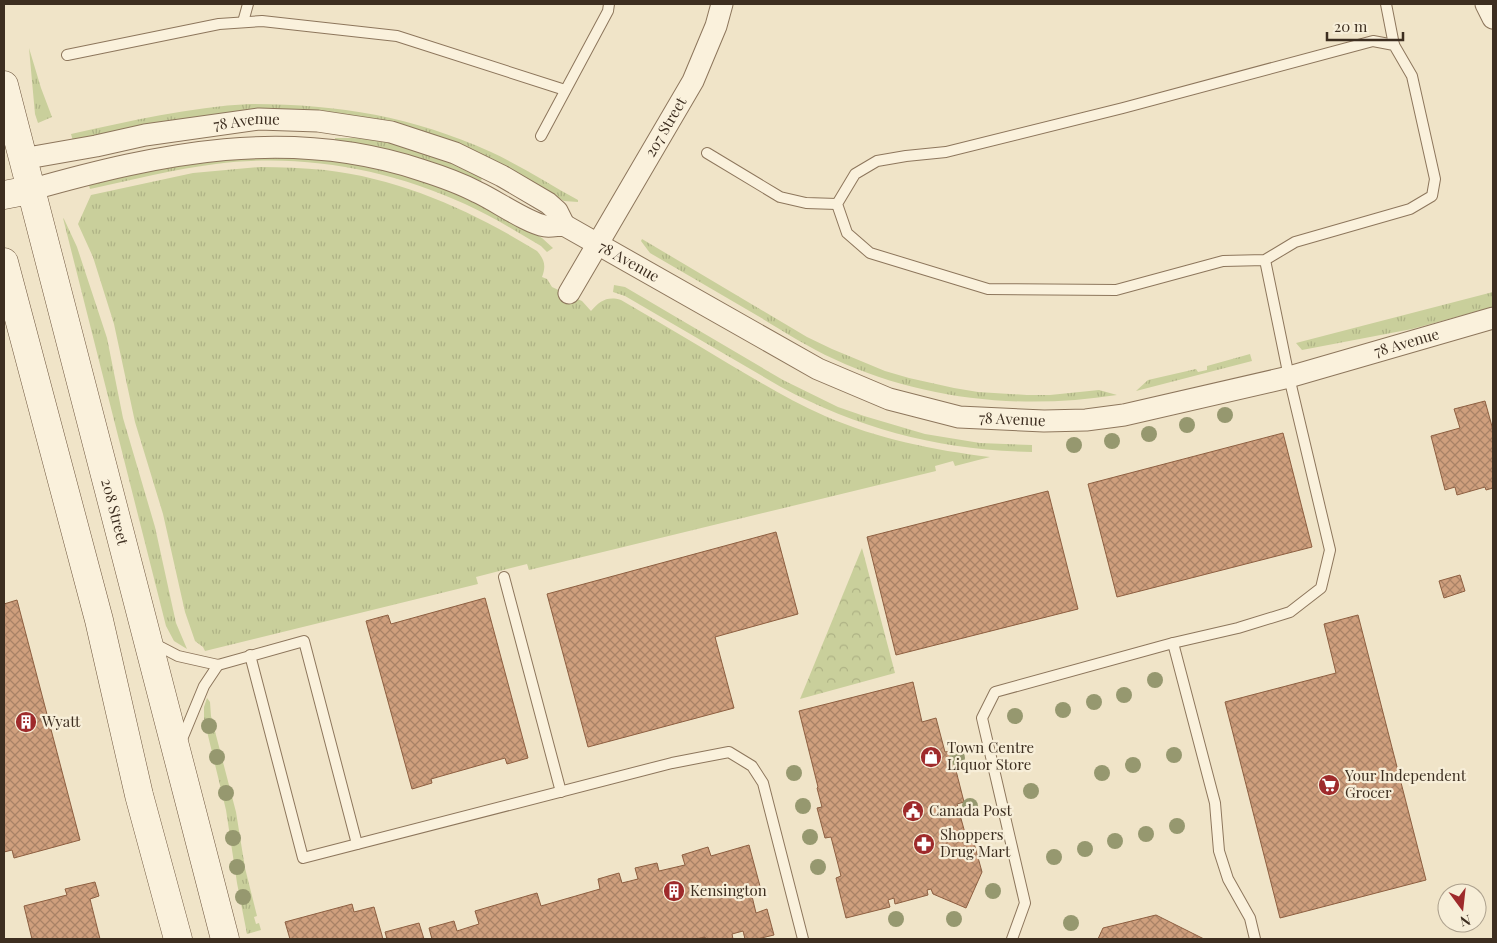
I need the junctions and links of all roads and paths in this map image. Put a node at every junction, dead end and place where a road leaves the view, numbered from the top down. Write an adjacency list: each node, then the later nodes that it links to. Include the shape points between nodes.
1 (248, 4): 7 (lane)
2 (610, 4): 11 (lane)
3 (722, 4): 19 (street, 207 Street, via 693,82)
4 (1386, 4): 8 (lane)
5 (1486, 4): 6 (street)
6 (1493, 18)
7 (243, 22): 9 (lane); 11 (lane, via 262,21 397,36)
8 (1394, 46): 17 (lane, via 1373,41 955,150 877,161 855,174); 20 (lane, via 1412,76 1435,179 1432,196 1410,209 1295,242)
9 (67, 55)
10 (4, 85): 14 (main road, 208 Street)
11 (565, 90): 12 (lane)
12 (541, 136)
13 (708, 153): 17 (lane, via 780,197 806,203)
14 (13, 160): 15 (main road, 208 Street); 18 (street, 78 Avenue, via 240,121 318,121 391,132 455,153 548,203 557,211)
15 (30, 190): 16 (main road); 18 (street, 78 Avenue, via 188,153 271,146 307,147 365,155 420,169 476,191 534,222 546,226); 26 (main road, 208 Street)
16 (4, 195)
17 (837, 204): 20 (lane, via 847,233 870,252 988,290 1116,290 1223,261)
18 (564, 225): 19 (street, 78 Avenue)
19 (598, 244): 22 (street, 207 Street); 24 (street, 78 Avenue, via 818,369 889,398 959,417 1086,420 1124,415)
20 (1265, 260): 24 (lane)
21 (4, 262): 33 (main road)
22 (569, 293)
23 (1493, 318): 24 (street, 78 Avenue)
24 (1289, 377): 27 (lane, via 1330,550 1321,588 1290,612)
25 (504, 577): 31 (lane)
26 (146, 638): 29 (lane, via 178,656); 30 (main road, 208 Street)
27 (1173, 643): 36 (lane, via 995,692 982,718 1025,903); 37 (lane, via 1215,803 1218,851 1228,879 1250,918)
28 (250, 655): 29 (lane); 32 (lane, via 303,858); 32 (lane, via 304,641)
29 (218, 665): 30 (lane, via 201,691)
30 (176, 754): 34 (main road, 208 Street)
31 (561, 792): 32 (lane); 35 (lane, via 672,763 729,752 752,766 764,783)
32 (357, 844)
33 (178, 939)
34 (225, 939)
35 (803, 939)
36 (1012, 939)
37 (1255, 939)

